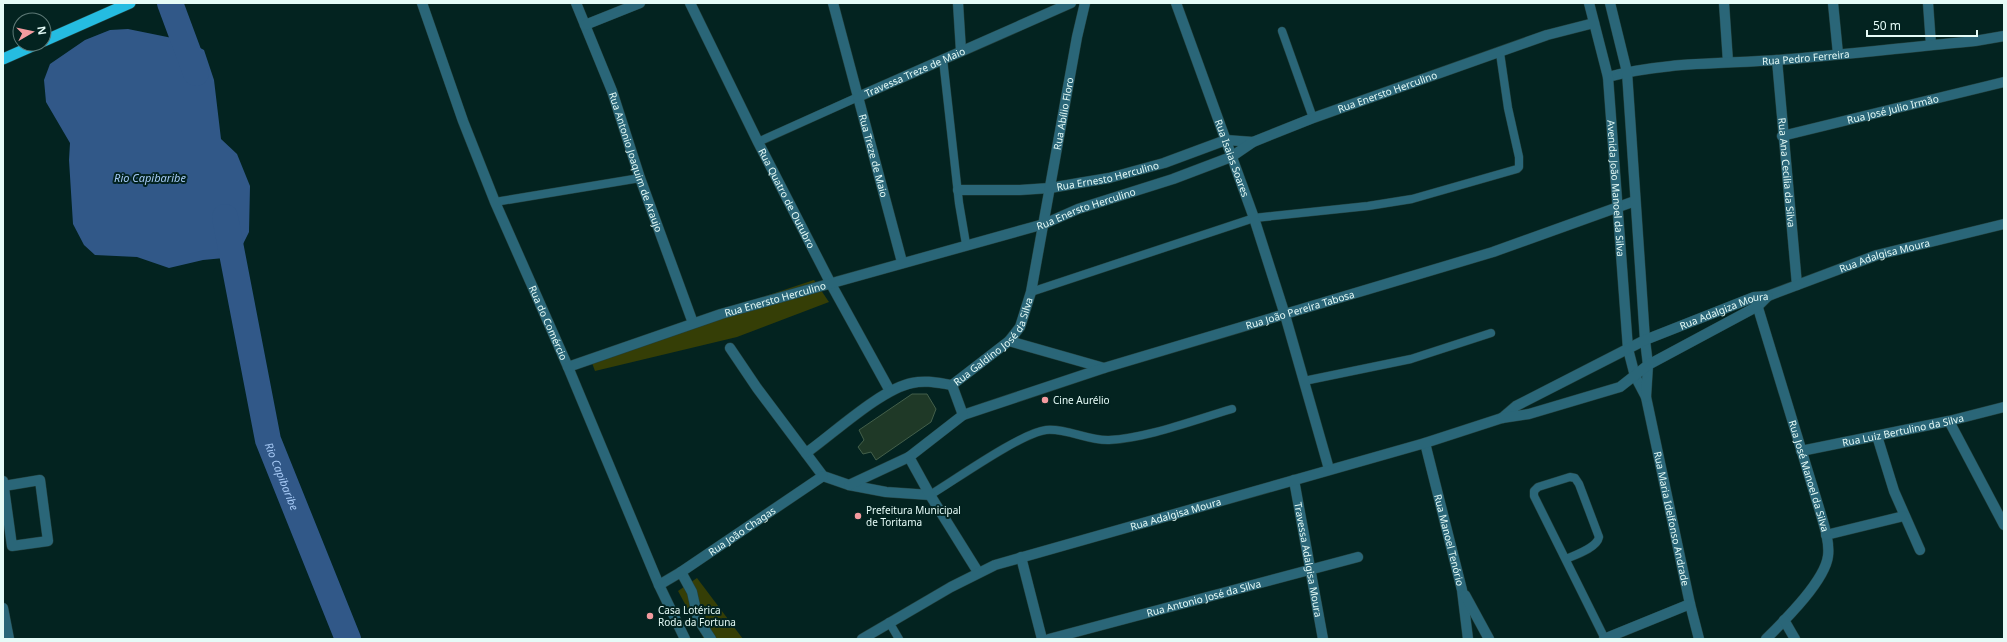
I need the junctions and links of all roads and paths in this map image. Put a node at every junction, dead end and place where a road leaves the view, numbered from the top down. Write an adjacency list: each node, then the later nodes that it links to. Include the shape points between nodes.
1 (130, 3): 20 (highway)
2 (422, 3): 44 (street, Rua do Comércio, via 463,122)
3 (576, 3): 17 (street, Rua Antonio Joaquim de Araujo)
4 (640, 3): 17 (street)
5 (690, 3): 37 (street, Rua Quatro de Outubro)
6 (832, 3): 33 (street, Rua Treze de Maio)
7 (958, 3): 23 (street)
8 (1071, 3): 23 (street, Travessa Treze de Maio)
9 (1085, 3): 41 (street, Rua Abílio Floro)
10 (1176, 3): 36 (street, Rua Isaias Soares)
11 (1589, 3): 16 (street, Avenida João Manoel da Silva)
12 (1610, 3): 30 (street, Avenida João Manoel da Silva)
13 (1724, 3): 29 (street)
14 (1833, 3): 25 (street)
15 (1928, 3): 21 (street)
16 (1594, 23): 24 (street, Rua Enersto Herculino, via 1547,35); 31 (street, Avenida João Manoel da Silva)
17 (585, 25): 40 (street, Rua Antonio Joaquim de Araujo, via 612,91)
18 (1282, 31): 34 (lane)
19 (2004, 36): 21 (street, Rua Pedro Ferreira)
20 (52, 37)
21 (1931, 45): 25 (street, Rua Pedro Ferreira)
22 (19, 52): 26 (highway)
23 (961, 52): 27 (street, Travessa Treze de Maio)
24 (1500, 53): 34 (street, Rua Enersto Herculino); 46 (lane, via 1508,108 1519,157 1517,169 1412,199)
25 (1838, 54): 28 (street, Rua Pedro Ferreira)
26 (3, 59)
27 (943, 59): 33 (street, Travessa Treze de Maio); 42 (lane)
28 (1777, 60): 29 (street, Rua Pedro Ferreira); 35 (street, Rua Ana Cecilia da Silva)
29 (1728, 62): 30 (street, Rua Pedro Ferreira)
30 (1628, 72): 31 (street, Rua Pedro Ferreira); 43 (street, Avenida João Manoel da Silva)
31 (1608, 77): 45 (street, Avenida João Manoel da Silva)
32 (2004, 82): 35 (street, Rua José Julio Irmão)
33 (858, 97): 37 (lane, Travessa Treze de Maio); 50 (street, Rua Treze de Maio)
34 (1313, 118): 38 (street, Rua Enersto Herculino)
35 (1782, 136): 52 (street, Rua Ana Cecilia da Silva)
36 (1226, 140): 38 (street, Rua Ernesto Herculino); 39 (street, Rua Isaias Soares); 41 (street, Rua Ernesto Herculino, via 1164,163 1109,178)
37 (758, 142): 51 (street, Rua Quatro de Outubro)
38 (1253, 142): 39 (street, Rua Enersto Herculino)
39 (1231, 157): 46 (street, Rua Isaias Soares); 47 (street, Rua Enersto Herculino, via 1173,179 1078,209)
40 (640, 178): 44 (lane); 57 (street, Rua Antonio Joaquim de Araujo)
41 (1050, 188): 42 (street, Rua Ernesto Herculino); 47 (street, Rua Abílio Floro)
42 (958, 190): 49 (lane)
43 (1635, 201): 45 (street, Rua João Pereira Tabosa); 59 (street, Avenida João Manoel da Silva)
44 (495, 202): 64 (street, Rua do Comércio)
45 (1618, 207): 56 (street, Rua João Pereira Tabosa, via 1493,252); 62 (street, Avenida João Manoel da Silva)
46 (1254, 218): 53 (lane); 56 (street, Rua Isaias Soares)
47 (1044, 224): 49 (street, Rua Enersto Herculino); 53 (street, Rua Galdino José da Silva)
48 (2004, 224): 52 (street, Rua Adalgisa Moura, via 1877,255)
49 (966, 244): 50 (street, Rua Enersto Herculino)
50 (902, 262): 51 (street, Rua Enersto Herculino)
51 (831, 284): 57 (street, Rua Enersto Herculino); 69 (street, Rua Quatro de Outubro)
52 (1797, 285): 54 (street, Rua Adalgisa Moura)
53 (1032, 292): 60 (street, Rua Galdino José da Silva, via 1020,327)
54 (1768, 296): 55 (street, Rua Adalgiza Moura)
55 (1756, 301): 59 (street, Rua Adalgiza Moura); 63 (street, Rua Adalgiza Moura); 78 (street, Rua José Manoel da Silva)
56 (1285, 315): 65 (street, Rua João Pereira Tabosa); 67 (street, Rua Isaias Soares)
57 (693, 323): 64 (street, Rua Enersto Herculino)
58 (1491, 333): 67 (lane, via 1411,359)
59 (1645, 340): 62 (street, Rua Adalgiza Moura); 63 (street, Avenida João Manoel da Silva)
60 (1009, 341): 65 (street); 68 (street, Rua Galdino José da Silva)
61 (730, 348): 79 (street)
62 (1628, 349): 66 (street, Avenida João Manoel da Silva); 74 (street, Rua Adalgiza Moura, via 1516,406)
63 (1648, 365): 66 (street, Rua Adalgiza Moura); 70 (street, Rua Maria Idelfonso Andrade)
64 (568, 367): 97 (street, Rua do Comércio)
65 (1104, 368): 73 (street, Rua João Pereira Tabosa)
66 (1635, 376): 70 (street, Rua Maria Idelfonso Andrade); 74 (street, Rua Adalgiza Moura, via 1620,388 1609,392 1529,414)
67 (1304, 382): 81 (street, Rua Isaias Soares)
68 (952, 385): 69 (street, Rua Galdino José da Silva, via 923,381); 73 (street)
69 (890, 392): 79 (street, Rua Galdino José da Silva)
70 (1646, 397): 99 (street, Rua Maria Idelfonso Andrade)
71 (2004, 407): 75 (street, Rua Luiz Bertulino da Silva)
72 (1232, 409): 86 (lane, via 1110,440 1088,439 1046,430 1016,442)
73 (963, 415): 80 (street)
74 (1502, 418): 77 (street, Rua Adalgisa Moura)
75 (1949, 421): 76 (street, Rua Luiz Bertulino da Silva); 88 (street)
76 (1877, 436): 78 (street, Rua Luiz Bertulino da Silva); 87 (street)
77 (1426, 443): 81 (street, Rua Adalgisa Moura); 98 (street, Rua Manoel Tenório)
78 (1801, 451): 89 (street, Rua José Manoel da Silva)
79 (806, 453): 82 (street)
80 (910, 457): 85 (street); 86 (street)
81 (1329, 469): 83 (street, Rua Adalgisa Moura)
82 (823, 476): 85 (street); 95 (street, Rua João Chagas)
83 (1294, 480): 91 (street, Rua Adalgisa Moura); 94 (street, Travessa Adalgisa Moura)
84 (3, 483): 84 (street, via 12,546 48,541 40,480)
85 (848, 485): 86 (street, via 886,492)
86 (930, 495): 96 (street)
87 (1904, 516): 89 (street); 90 (street)
88 (2004, 525)
89 (1826, 535): 101 (street, Rua José Manoel da Silva, via 1829,555 1826,568)
90 (1920, 550)
91 (1021, 557): 96 (street, Rua Adalgisa Moura); 108 (street)
92 (1358, 557): 94 (street, Rua Antonio José da Silva)
93 (1566, 560): 93 (lane, via 1535,500 1534,492 1538,487 1570,477 1575,478 1579,484 1599,537 1593,545); 113 (lane)
94 (1310, 570): 109 (street, Rua Antonio José da Silva); 110 (street, Travessa Adalgisa Moura)
95 (681, 572): 97 (street, Rua João Chagas); 105 (street, via 692,592 698,619)
96 (978, 572): 102 (street, Rua Adalgisa Moura)
97 (659, 585): 104 (street, Rua do Comércio)
98 (1462, 590): 111 (street, Rua Manoel Tenório); 112 (street)
99 (1690, 604): 113 (street); 114 (street, Rua Maria Idelfonso Andrade)
100 (3, 608): 103 (street)
101 (1784, 620): 115 (street, Rua José Manoel da Silva); 116 (street)
102 (889, 622): 106 (street, Rua Adalgisa Moura); 107 (lane)
103 (9, 639)
104 (686, 639)
105 (711, 639)
106 (862, 639)
107 (899, 639)
108 (1042, 639)
109 (1049, 639)
110 (1323, 639)
111 (1466, 639)
112 (1489, 639)
113 (1605, 639)
114 (1700, 639)
115 (1766, 639)
116 (1795, 639)

